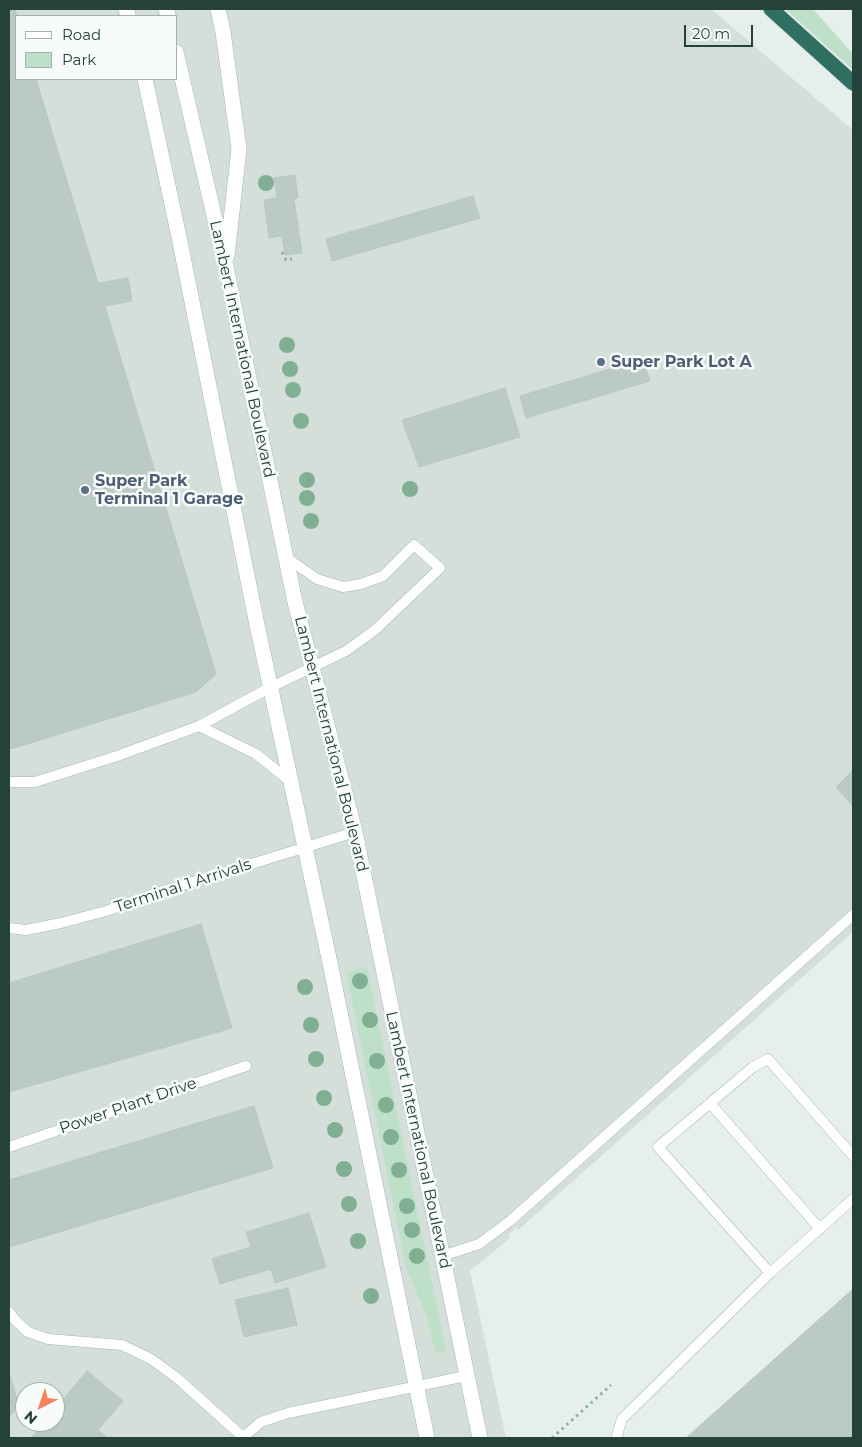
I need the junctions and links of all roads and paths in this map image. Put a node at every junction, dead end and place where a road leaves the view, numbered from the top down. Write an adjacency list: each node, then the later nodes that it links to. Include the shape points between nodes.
1 (218, 9): 8 (street, via 239,149)
2 (771, 9): 5 (highway)
3 (178, 61): 8 (street, Lambert International Boulevard)
4 (145, 80): 11 (street)
5 (853, 83)
6 (282, 252): 7 (path, via 286,260)
7 (292, 259)
8 (226, 267): 9 (street, Lambert International Boulevard)
9 (287, 558): 10 (street, Lambert International Boulevard, via 295,602); 10 (lane, via 317,580 343,587 383,576 414,545 440,568 374,630 346,651)
10 (313, 666): 11 (lane); 15 (street, Lambert International Boulevard)
11 (271, 687): 12 (lane); 14 (street)
12 (199, 726): 13 (lane, via 35,782); 14 (lane, via 256,754)
13 (9, 782)
14 (291, 782): 16 (street)
15 (354, 832): 16 (lane, Terminal 1 Arrivals); 25 (street, Lambert International Boulevard)
16 (305, 848): 18 (lane, Terminal 1 Arrivals, via 106,911 26,930); 30 (street)
17 (853, 915): 25 (lane, via 510,1220 480,1244)
18 (9, 928)
19 (246, 1066): 21 (lane, Power Plant Drive)
20 (710, 1103): 22 (lane, via 753,1067 768,1059); 24 (lane); 26 (lane, via 658,1147)
21 (9, 1147)
22 (853, 1156)
23 (853, 1198): 24 (lane)
24 (820, 1229): 26 (lane)
25 (442, 1256): 28 (street, Lambert International Boulevard)
26 (770, 1273): 35 (lane, via 622,1419)
27 (9, 1312): 31 (lane, via 28,1332 48,1339 122,1345 151,1360 177,1378)
28 (466, 1376): 30 (lane); 33 (street, Lambert International Boulevard)
29 (611, 1385): 34 (path)
30 (416, 1387): 31 (lane, via 288,1413 261,1422); 32 (street)
31 (243, 1437)
32 (427, 1438)
33 (480, 1438)
34 (552, 1438)
35 (616, 1438)

